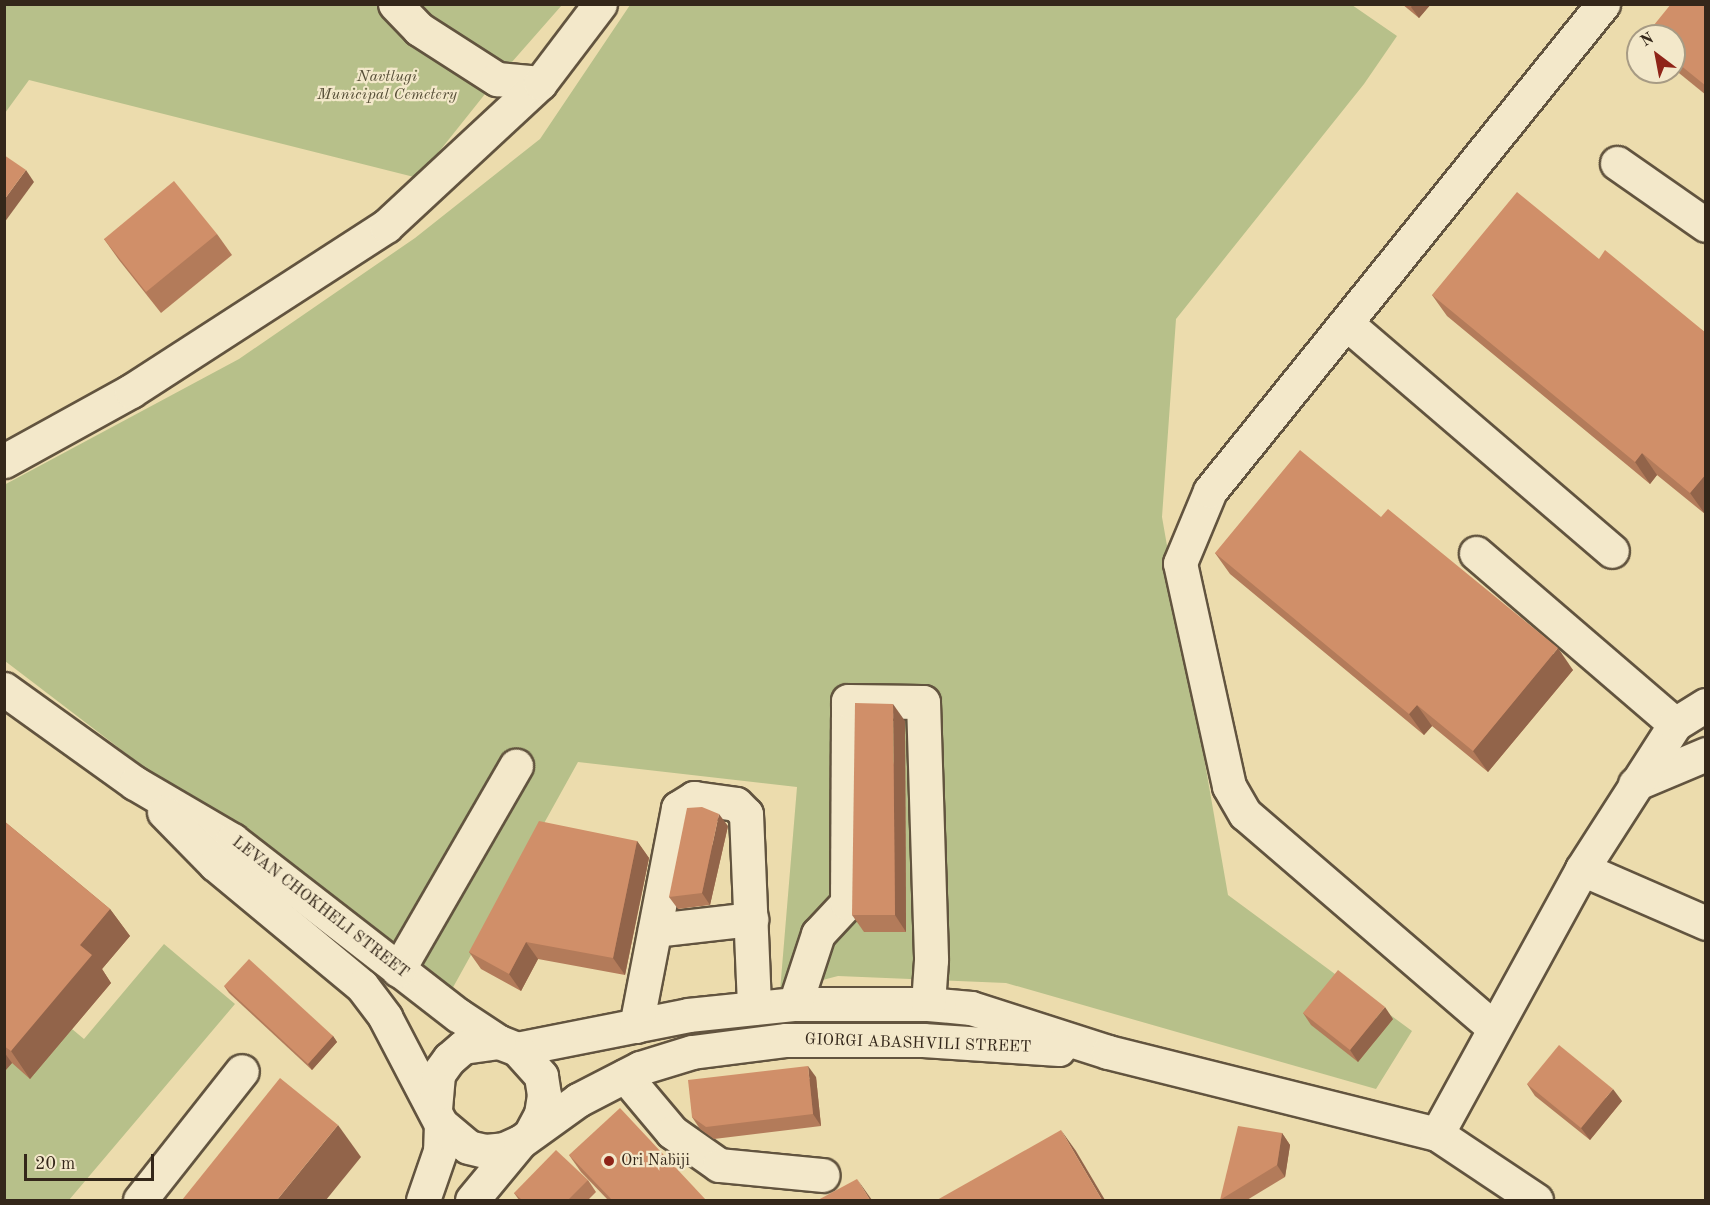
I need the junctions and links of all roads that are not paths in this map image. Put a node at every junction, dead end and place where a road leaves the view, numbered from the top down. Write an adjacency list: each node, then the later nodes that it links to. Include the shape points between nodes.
1 (395, 4): 4 (street, via 419,29 497,78)
2 (600, 4): 4 (street)
3 (1603, 4): 7 (street)
4 (540, 83): 8 (street, via 386,226 131,391)
5 (1617, 163): 6 (street)
6 (1706, 225)
7 (1346, 323): 9 (street); 27 (street, via 1210,490 1180,563 1228,786 1245,814)
8 (4, 461)
9 (1612, 552)
10 (1476, 553): 13 (street)
11 (4, 689): 16 (street, LEVAN CHOKHELI STREET)
12 (1706, 705): 13 (street)
13 (1675, 724): 17 (street)
14 (1706, 754): 17 (street)
15 (516, 766): 22 (street)
16 (135, 783): 22 (street, LEVAN CHOKHELI STREET, via 232,840); 32 (street, LEVAN CHOKHELI STREET, via 214,864 362,986 385,1017)
17 (1635, 784): 18 (street)
18 (1582, 869): 20 (street); 27 (street)
19 (751, 919): 21 (street); 21 (street, via 746,814 736,804 694,798 678,808); 25 (street)
20 (1706, 923)
21 (655, 930): 26 (street)
22 (398, 970): 28 (street, LEVAN CHOKHELI STREET)
23 (795, 1004): 24 (street, GIORGI ABASHVILI STREET); 24 (street, via 818,934 847,903 848,701 923,702 931,960); 25 (street, GIORGI ABASHVILI STREET)
24 (928, 1004): 29 (street, GIORGI ABASHVILI STREET, via 971,1008)
25 (754, 1008): 26 (street, GIORGI ABASHVILI STREET, via 688,1015)
26 (636, 1026): 28 (street, GIORGI ABASHVILI STREET)
27 (1494, 1028): 33 (street)
28 (508, 1045): 32 (street, via 471,1044 449,1059 438,1074); 34 (street, via 541,1076 541,1114)
29 (1108, 1052): 31 (street, GIORGI ABASHVILI STREET, via 923,1040 786,1040 692,1052); 33 (street, GIORGI ABASHVILI STREET)
30 (242, 1071): 36 (street)
31 (625, 1076): 34 (street, GIORGI ABASHVILI STREET, via 578,1100); 35 (street, via 672,1132 719,1165)
32 (438, 1117): 34 (street, via 468,1147 486,1151); 37 (street, via 440,1151)
33 (1437, 1134): 39 (street, GIORGI ABASHVILI STREET)
34 (526, 1136): 38 (street)
35 (823, 1175)
36 (140, 1200)
37 (423, 1200)
38 (472, 1200)
39 (1536, 1200)

